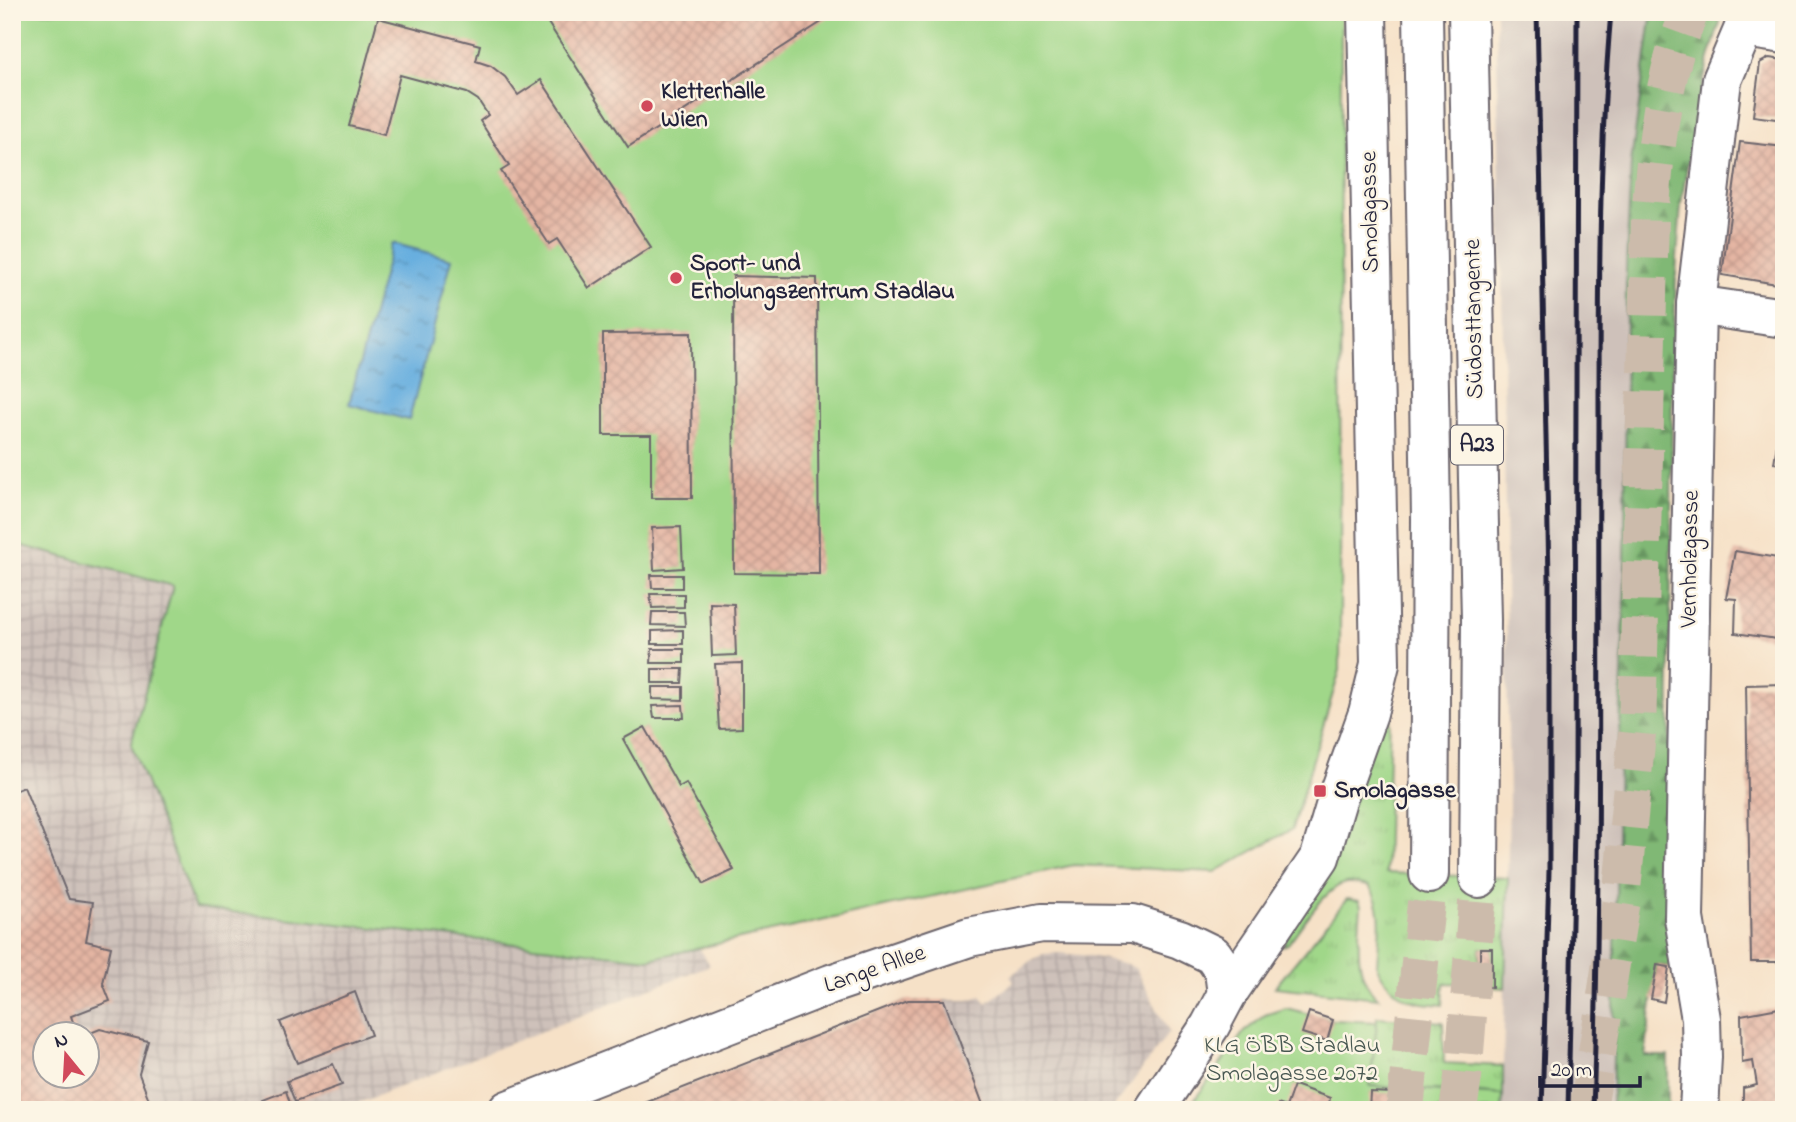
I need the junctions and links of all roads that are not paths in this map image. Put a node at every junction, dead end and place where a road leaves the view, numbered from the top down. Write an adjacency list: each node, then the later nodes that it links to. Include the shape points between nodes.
1 (1367, 12): 10 (main road, Smolagasse, via 1380,664 1320,857)
2 (1423, 12): 8 (main road, Südosttangente / A23, via 1431,519)
3 (1468, 12): 9 (main road, Südosttangente / A23, via 1481,620)
4 (1747, 18): 5 (main road); 6 (main road, Vernholzgasse, via 1722,80)
5 (1784, 34)
6 (1696, 305): 7 (main road); 13 (main road, Vernholzgasse, via 1684,918 1701,1019)
7 (1784, 318)
8 (1429, 874)
9 (1479, 878)
10 (1227, 994): 11 (main road, Lange Allee, via 1224,971 1213,955 1180,939 1133,924 1042,923 969,937 831,984); 12 (main road, Smolagasse)
11 (508, 1110)
12 (1154, 1110)
13 (1699, 1110)

